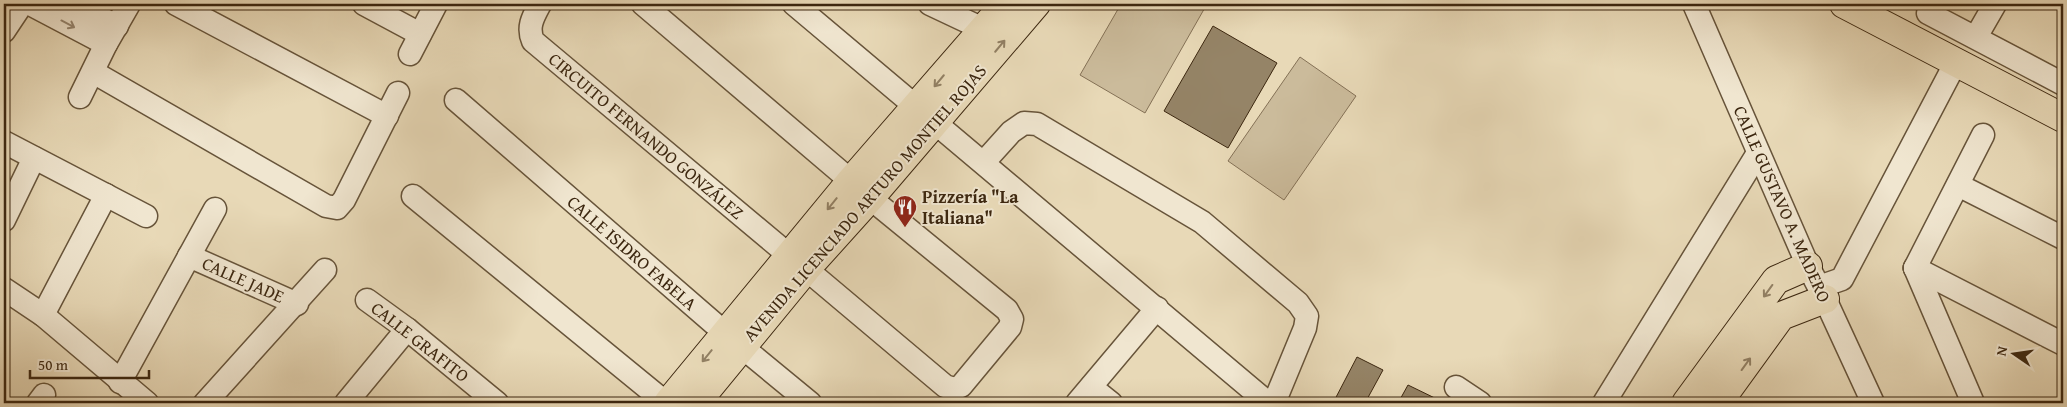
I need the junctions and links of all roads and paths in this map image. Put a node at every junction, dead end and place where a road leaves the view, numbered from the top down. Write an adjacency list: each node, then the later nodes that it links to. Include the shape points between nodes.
1 (22, 4): 19 (street)
2 (30, 4): 21 (street, one-way to 21)
3 (72, 4): 21 (street)
4 (129, 4): 21 (street)
5 (176, 4): 31 (street)
6 (364, 4): 20 (street)
7 (436, 4): 20 (street)
8 (540, 4): 47 (street, CIRCUITO FERNANDO GONZÁLEZ, via 531,22 533,41)
9 (643, 4): 39 (street)
10 (794, 4): 30 (street)
11 (930, 4): 18 (street)
12 (1005, 4): 18 (main road, AVENIDA LICENCIADO ARTURO MONTIEL ROJAS)
13 (1036, 4): 30 (main road, AVENIDA LICENCIADO ARTURO MONTIEL ROJAS, one-way to 13)
14 (1694, 4): 35 (street, CALLE GUSTAVO A. MADERO)
15 (1844, 4): 24 (main road)
16 (1995, 4): 22 (street)
17 (1928, 13): 22 (street)
18 (983, 29): 30 (main road, AVENIDA LICENCIADO ARTURO MONTIEL ROJAS, one-way to 30)
19 (4, 31)
20 (420, 34): 23 (street)
21 (111, 35): 25 (street)
22 (1976, 38): 26 (street)
23 (410, 54)
24 (1956, 62): 32 (main road); 50 (street, via 1842,279)
25 (93, 72): 28 (street); 31 (street, via 326,206 337,208)
26 (2062, 80)
27 (398, 93): 31 (street)
28 (80, 97)
29 (456, 100): 57 (street, CALLE ISIDRO FABELA)
30 (927, 114): 37 (street); 39 (main road, AVENIDA LICENCIADO ARTURO MONTIEL ROJAS)
31 (387, 116)
32 (2063, 118)
33 (1984, 135): 38 (street)
34 (4, 142): 36 (street)
35 (1758, 153): 50 (street, CALLE GUSTAVO A. MADERO); 73 (street)
36 (34, 158): 40 (street); 44 (street)
37 (984, 162): 54 (street); 71 (street, via 1011,132 1024,123 1037,124 1202,222 1298,303 1307,316)
38 (1958, 186): 45 (street); 48 (street)
39 (860, 190): 47 (main road, AVENIDA LICENCIADO ARTURO MONTIEL ROJAS); 47 (street, CIRCUITO FERNANDO GONZÁLEZ, via 1007,310 1012,319 1010,327 961,386 954,389 945,386)
40 (106, 195): 43 (street); 55 (street)
41 (413, 196): 66 (street)
42 (215, 209): 46 (street)
43 (146, 216)
44 (4, 220)
45 (2063, 238)
46 (189, 256): 53 (street, CALLE JADE); 59 (street)
47 (798, 262): 57 (main road, AVENIDA LICENCIADO ARTURO MONTIEL ROJAS)
48 (1915, 268): 58 (street); 77 (street)
49 (325, 270): 53 (street)
50 (1817, 284): 74 (main road, one-way to 74, via 1776,280); 75 (main road, one-way to 50, via 1780,316); 76 (street, CALLE GUSTAVO A. MADERO)
51 (4, 289): 55 (street)
52 (366, 300): 56 (street, CALLE GRAFITO)
53 (297, 304): 64 (street)
54 (1158, 308): 61 (street); 70 (street)
55 (43, 315): 59 (street)
56 (407, 329): 62 (street, CALLE GRAFITO); 65 (street)
57 (734, 340): 66 (main road, AVENIDA LICENCIADO ARTURO MONTIEL ROJAS, one-way to 66); 67 (main road, AVENIDA LICENCIADO ARTURO MONTIEL ROJAS); 68 (street, CALLE ISIDRO FABELA)
58 (2063, 344)
59 (120, 382): 63 (street)
60 (1456, 387): 72 (street)
61 (1084, 395): 69 (street)
62 (492, 402)
63 (147, 403)
64 (205, 403)
65 (346, 403)
66 (667, 403)
67 (696, 403)
68 (810, 403)
69 (1111, 403)
70 (1268, 403)
71 (1274, 403)
72 (1480, 403)
73 (1604, 403)
74 (1686, 403)
75 (1718, 403)
76 (1872, 403)
77 (1973, 403)

